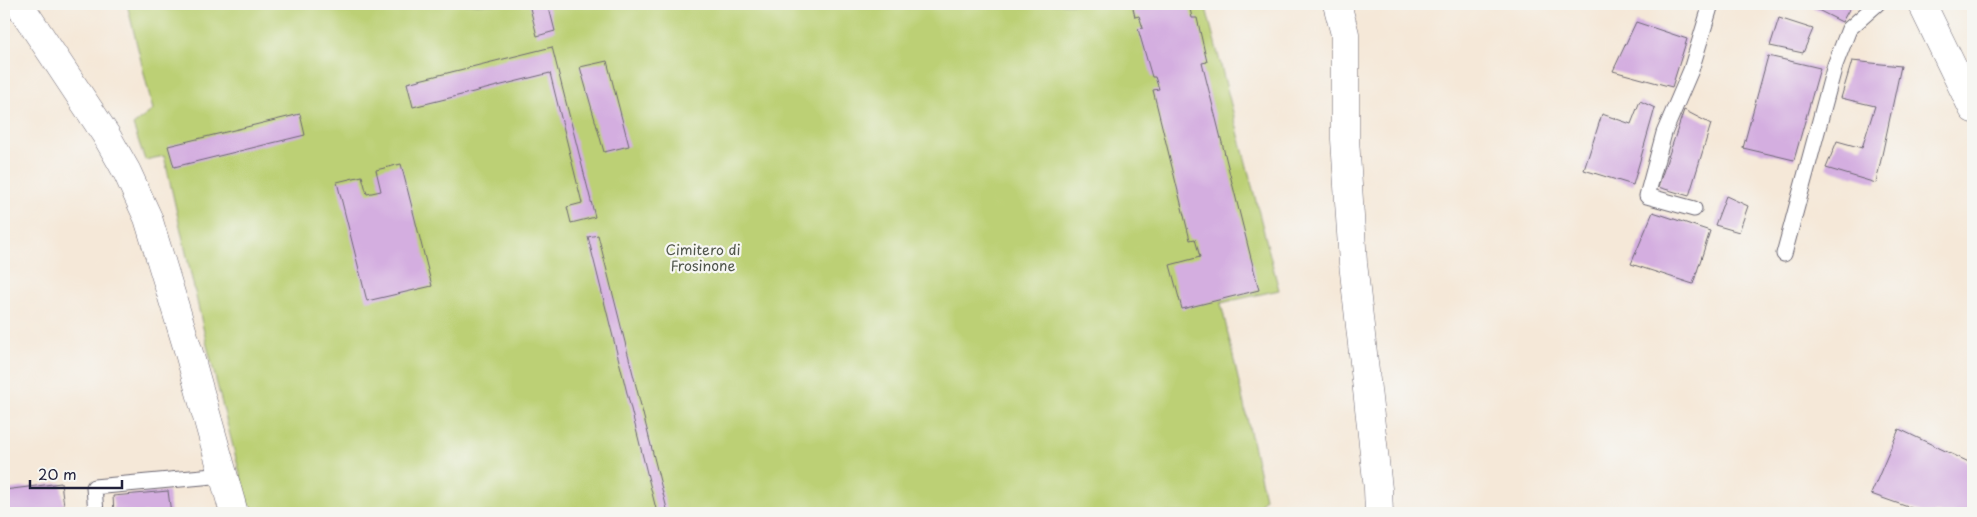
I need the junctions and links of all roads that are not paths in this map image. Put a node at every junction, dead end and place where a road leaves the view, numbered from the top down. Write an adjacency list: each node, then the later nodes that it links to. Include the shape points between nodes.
1 (19, 4): 9 (street, via 106,135 148,218)
2 (1337, 4): 12 (street, via 1345,34 1345,139 1352,244)
3 (1711, 4): 7 (lane, via 1691,70 1664,133 1647,196)
4 (1877, 4): 8 (lane, via 1849,29 1835,65)
5 (1922, 4): 6 (street)
6 (1973, 109)
7 (1694, 209)
8 (1784, 254)
9 (224, 475): 10 (lane, via 94,487); 11 (street)
10 (96, 513)
11 (234, 513)
12 (1379, 513)

